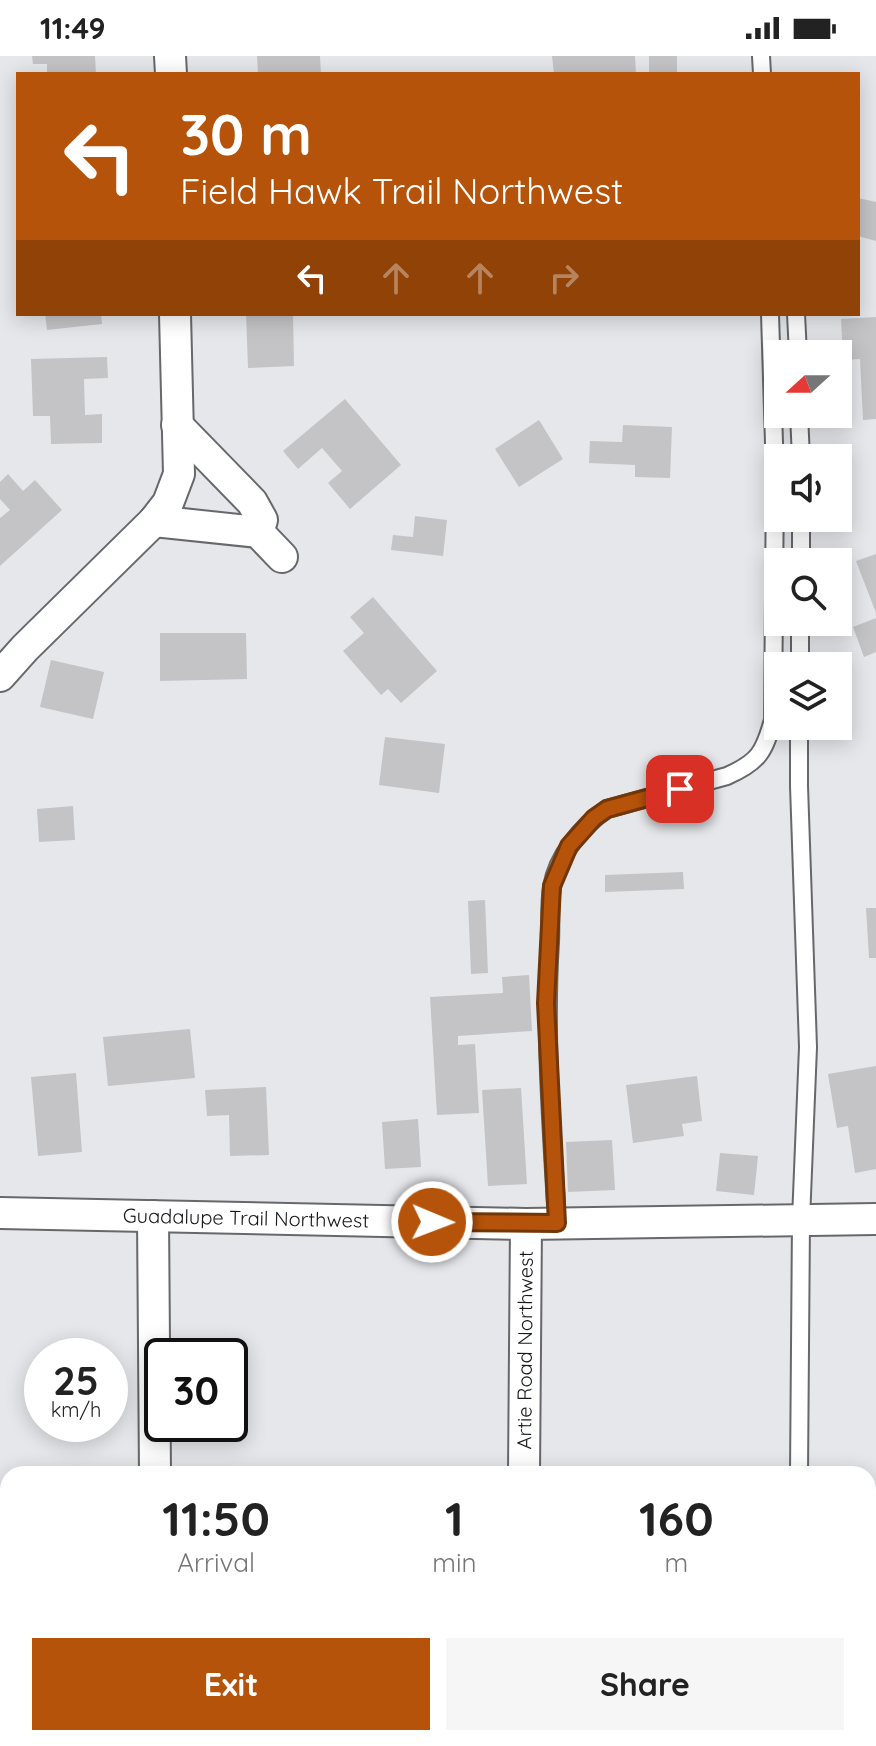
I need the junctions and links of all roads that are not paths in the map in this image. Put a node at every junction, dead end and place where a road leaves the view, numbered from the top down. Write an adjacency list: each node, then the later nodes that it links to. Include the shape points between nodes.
1 (175, 316): 5 (street)
2 (770, 316): 15 (lane, via 773,720 760,756 745,768 607,809 569,846 560,863 552,886 546,1003)
3 (796, 316): 4 (lane)
4 (797, 340)
5 (177, 425): 6 (street, via 179,474); 7 (street, via 252,502 262,520)
6 (154, 521): 7 (street); 9 (street)
7 (258, 532): 8 (street)
8 (282, 557)
9 (0, 676)
10 (799, 740): 14 (lane, via 808,1047)
11 (0, 1213): 12 (street, Guadalupe Trail Northwest)
12 (153, 1216): 16 (street, Guadalupe Trail Northwest); 17 (street)
13 (876, 1219): 14 (street, Guadalupe Trail Northwest)
14 (801, 1220): 15 (street, Guadalupe Trail Northwest); 19 (lane)
15 (557, 1223): 16 (street, Guadalupe Trail Northwest)
16 (526, 1224): 18 (street, Artie Road Northwest)
17 (155, 1466)
18 (524, 1466)
19 (799, 1466)

